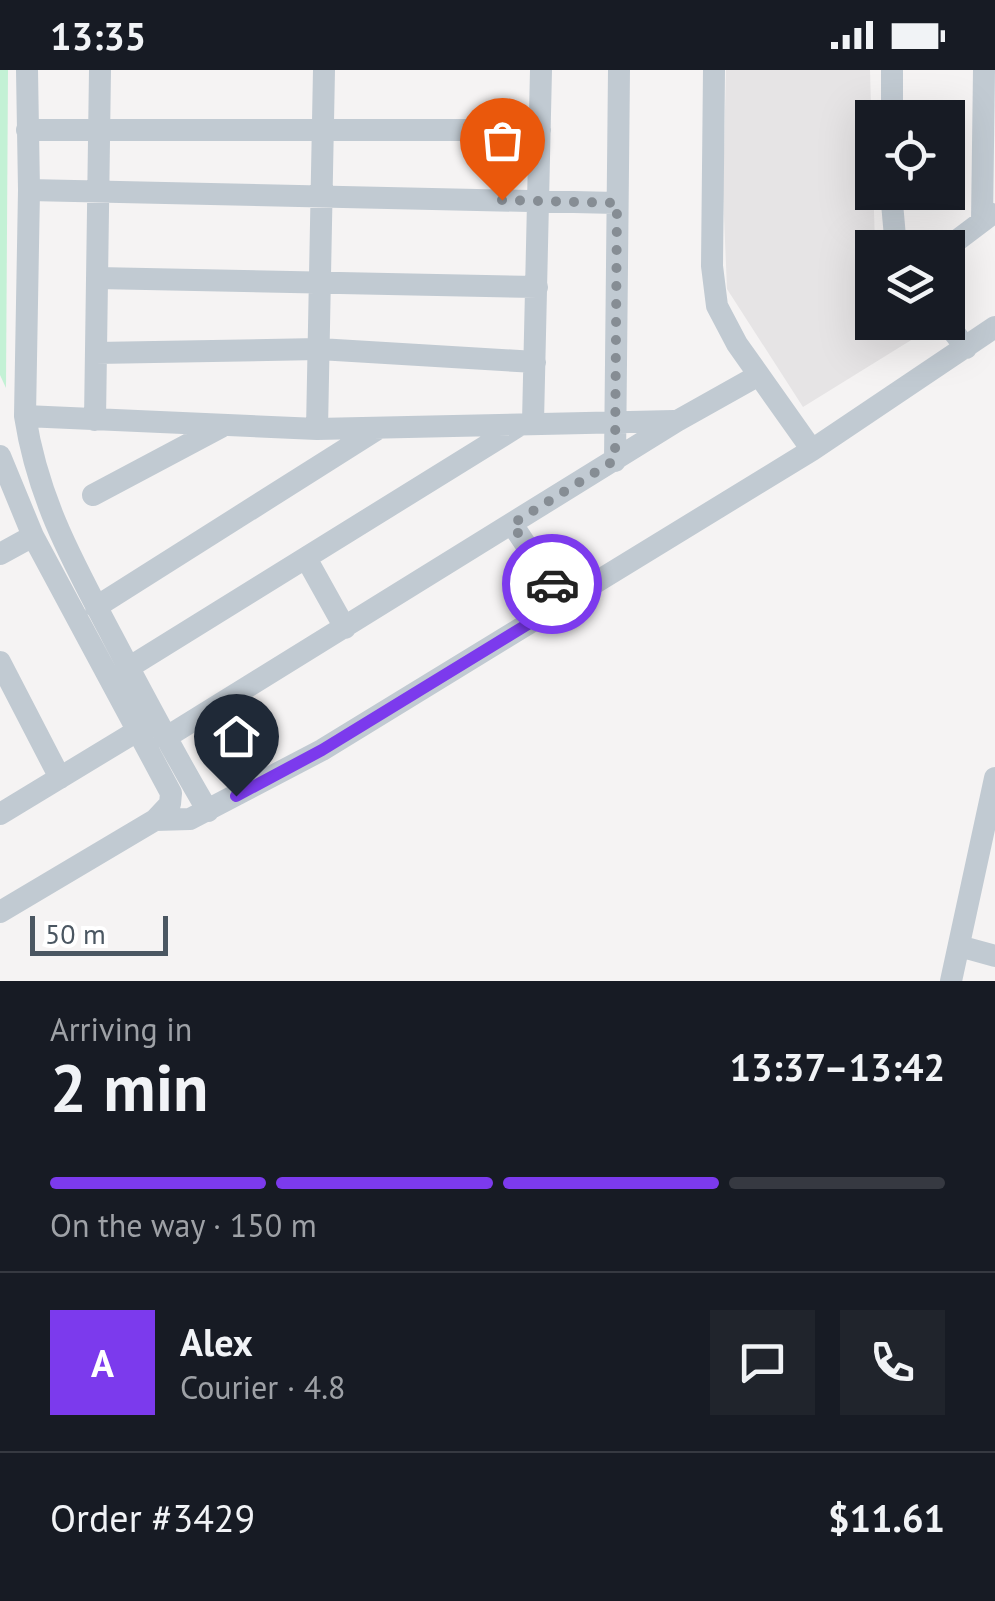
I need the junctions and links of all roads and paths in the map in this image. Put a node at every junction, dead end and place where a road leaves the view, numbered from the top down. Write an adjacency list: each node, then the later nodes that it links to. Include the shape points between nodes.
1 (27, 70): 10 (street)
2 (100, 70): 11 (street)
3 (324, 70): 12 (street)
4 (542, 70): 13 (street)
5 (619, 70): 18 (street)
6 (714, 70): 30 (street, via 714,290 724,322)
7 (892, 70): 9 (street)
8 (984, 70): 19 (street)
9 (892, 100)
10 (27, 130): 11 (street); 14 (street)
11 (99, 130): 12 (street); 15 (street)
12 (323, 130): 13 (street); 16 (street)
13 (540, 130): 17 (street)
14 (29, 190): 15 (street); 31 (street)
15 (98, 191): 16 (street); 21 (street)
16 (322, 196): 17 (street); 22 (street)
17 (539, 201): 18 (street); 23 (street)
18 (617, 203): 35 (street)
19 (988, 217): 20 (street)
20 (965, 235)
21 (97, 278): 22 (street); 28 (street)
22 (320, 284): 23 (street); 27 (street)
23 (536, 286): 29 (street)
24 (995, 328): 26 (street)
25 (960, 340): 26 (street)
26 (966, 348): 40 (street)
27 (319, 349): 28 (street); 29 (street); 37 (street)
28 (96, 353): 32 (street)
29 (534, 362): 34 (street)
30 (759, 376): 33 (street); 40 (street)
31 (24, 416): 32 (street); 39 (street)
32 (95, 420): 36 (street)
33 (677, 421): 35 (street); 42 (street)
34 (529, 422): 35 (street); 38 (street); 47 (street)
35 (615, 422): 42 (street)
36 (224, 425): 37 (street); 43 (street)
37 (317, 429): 38 (street)
38 (378, 429): 49 (street)
39 (30, 447): 41 (street); 49 (street, via 54,524)
40 (812, 450): 48 (street)
41 (1, 460): 45 (street)
42 (615, 460): 44 (street)
43 (93, 495)
44 (512, 524): 48 (street); 50 (street)
45 (33, 536): 46 (street); 53 (street)
46 (0, 554)
47 (306, 558): 50 (street); 52 (street)
48 (564, 602): 56 (street, via 322,750)
49 (96, 607): 52 (street)
50 (344, 628): 53 (street)
51 (0, 662): 54 (street)
52 (128, 668): 53 (street)
53 (152, 730): 54 (street); 56 (street); 58 (street, via 171,792 170,804)
54 (60, 778): 57 (street)
55 (995, 778): 60 (street)
56 (208, 811): 58 (street, via 174,822)
57 (0, 814)
58 (155, 820): 59 (street)
59 (0, 912)
60 (958, 946): 61 (street); 62 (street)
61 (995, 956)
62 (951, 981)

